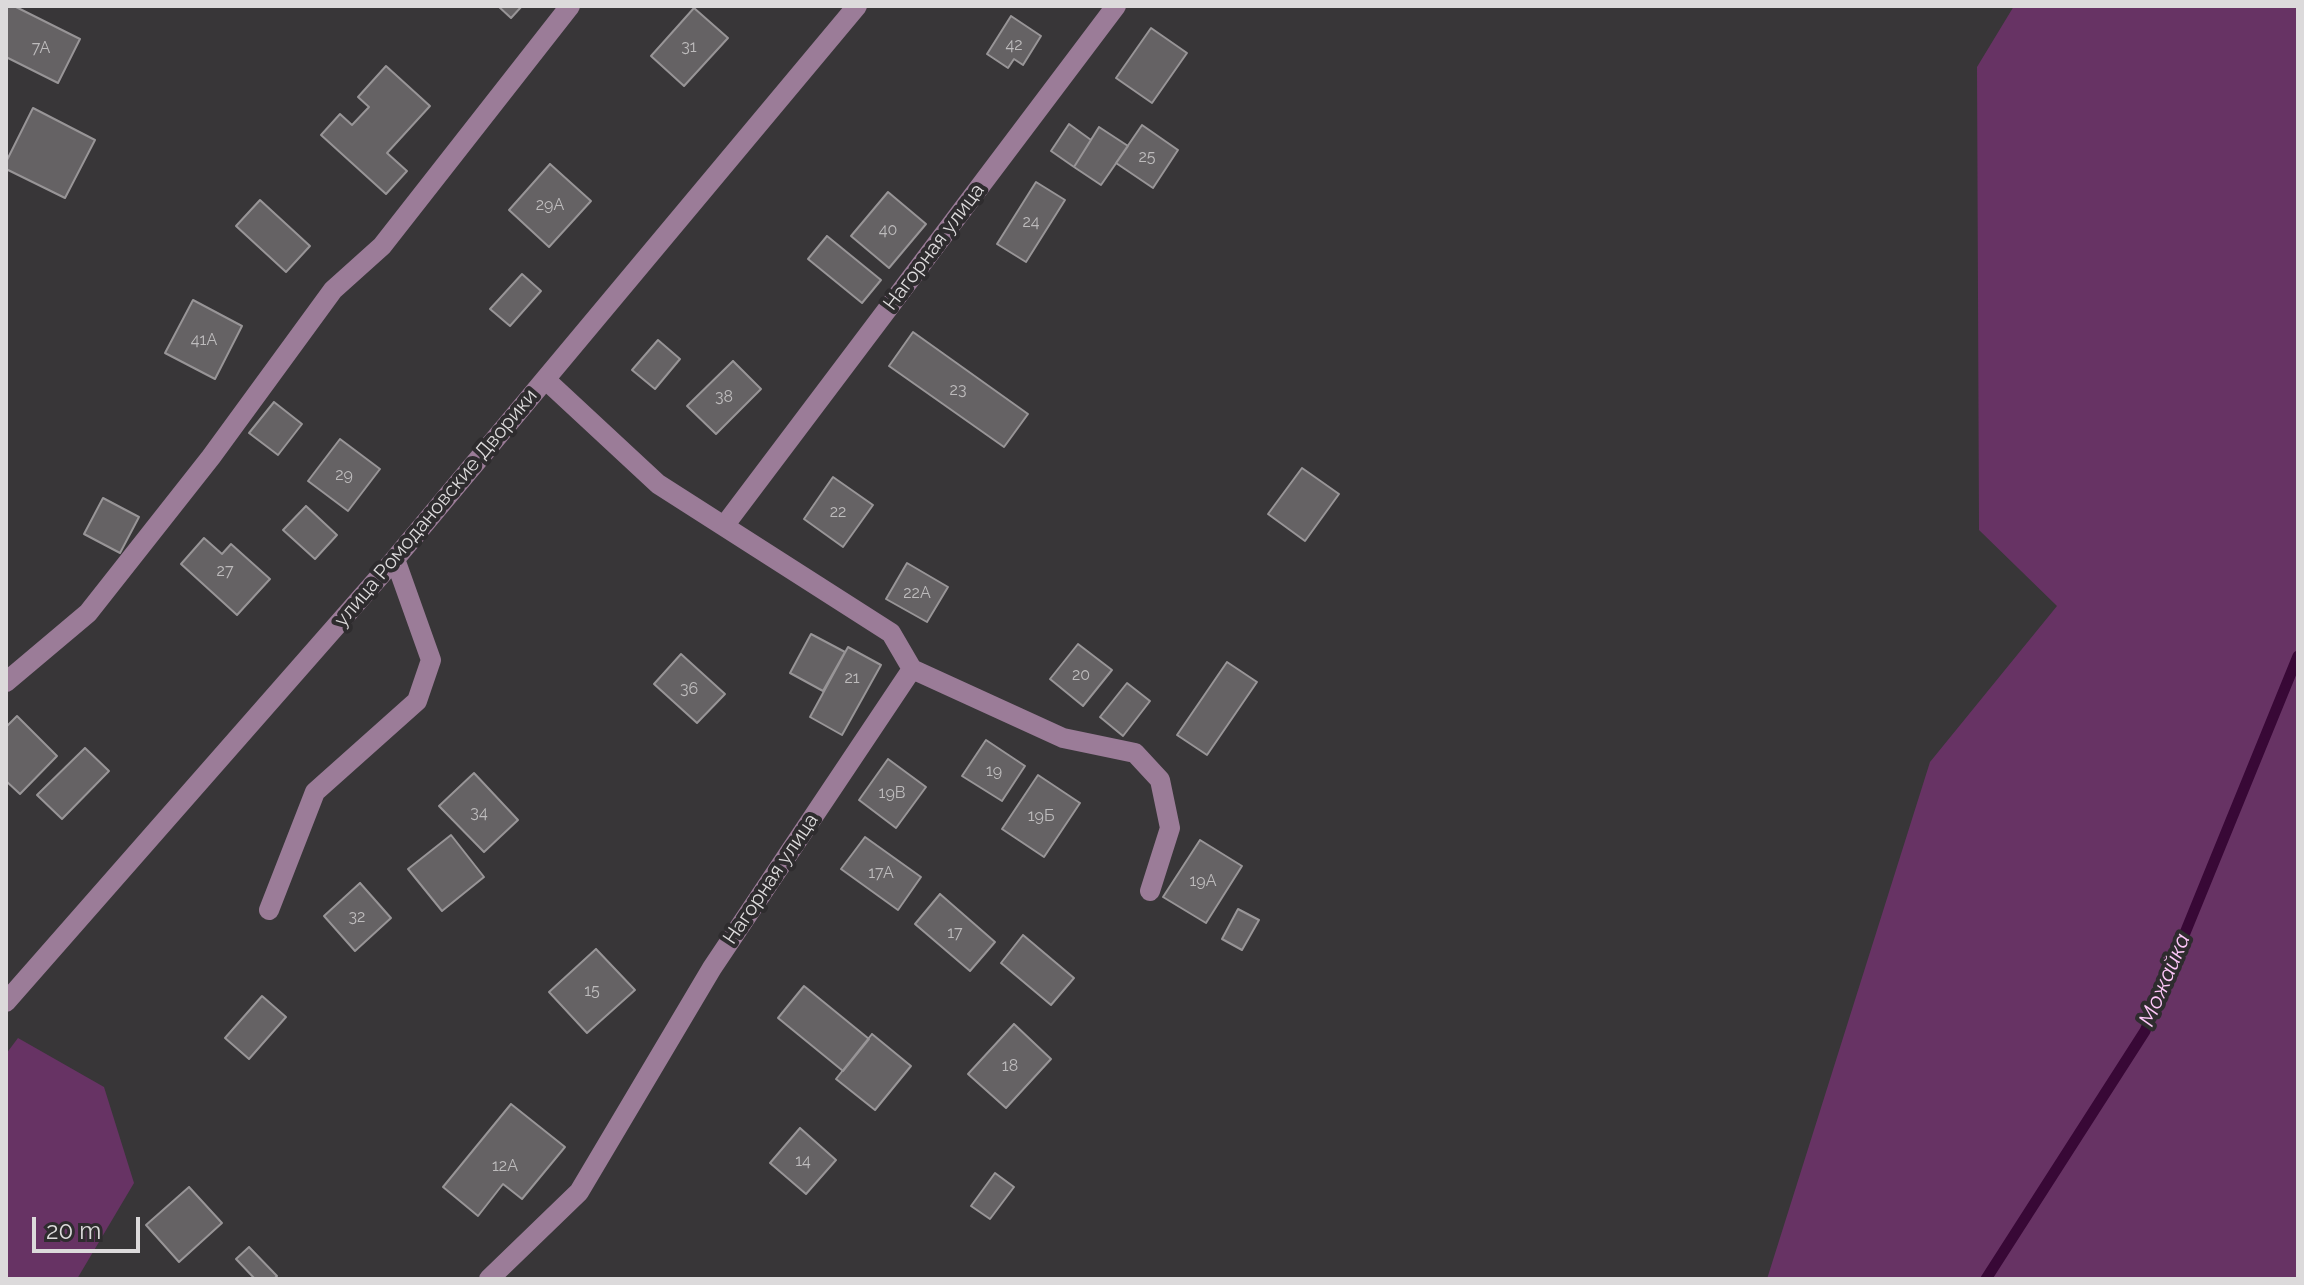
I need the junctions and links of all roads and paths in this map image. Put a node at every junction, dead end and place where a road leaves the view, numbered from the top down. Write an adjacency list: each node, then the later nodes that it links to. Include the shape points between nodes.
1 (570, 6): 8 (street, via 382,246 333,290 88,613)
2 (857, 6): 4 (street, улица Ромодановские Дворики)
3 (1116, 6): 5 (street, Нагорная улица)
4 (546, 380): 5 (street, via 658,484); 6 (street, улица Ромодановские Дворики)
5 (724, 526): 7 (street, via 891,633)
6 (395, 559): 10 (street, via 431,660 417,701 315,792); 11 (street, улица Ромодановские Дворики)
7 (912, 669): 9 (street, via 1063,738 1135,753 1160,780 1170,828); 12 (street, Нагорная улица, via 712,968 579,1192)
8 (6, 682)
9 (1150, 891)
10 (269, 910)
11 (6, 1002)
12 (489, 1279)

